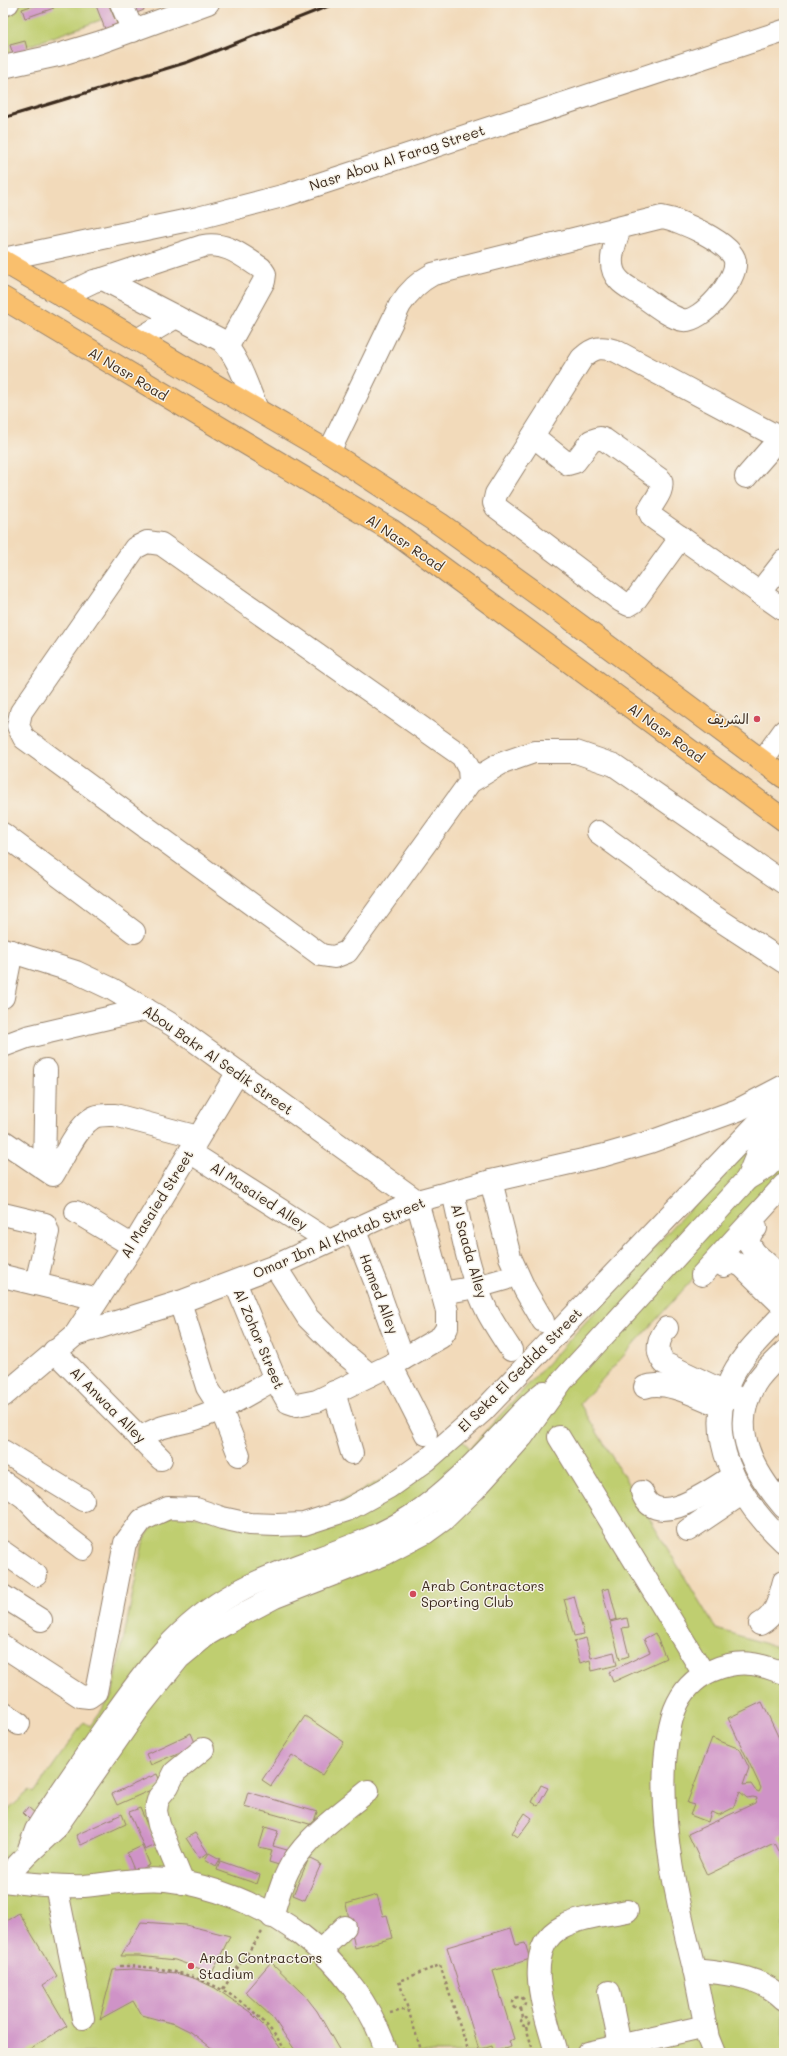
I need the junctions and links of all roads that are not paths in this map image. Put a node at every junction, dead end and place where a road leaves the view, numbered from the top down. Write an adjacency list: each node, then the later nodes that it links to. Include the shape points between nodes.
1 (8, 3): 4 (street)
2 (121, 3): 5 (street)
3 (208, 3): 5 (street)
4 (3, 5)
5 (133, 31): 7 (street, via 58,55)
6 (784, 31): 9 (street, Nasr Abou Al Farag Street, via 286,195 198,218)
7 (3, 67)
8 (620, 228): 8 (street, via 662,217 673,219 720,242 730,250 735,261 735,272 730,284 699,316 692,320 677,319 618,280 614,272 612,255); 19 (street, via 433,274 420,281 400,305)
9 (3, 260): 11 (highway)
10 (103, 279): 11 (street); 13 (street); 15 (street, via 203,246 224,246 261,268 265,274 264,281)
11 (63, 296): 14 (highway)
12 (3, 298): 29 (highway, Al Nasr Road, via 391,530)
13 (176, 317): 14 (street); 15 (street)
14 (137, 340): 16 (highway)
15 (228, 346): 16 (street)
16 (257, 409): 19 (highway)
17 (533, 436): 18 (street, via 582,358 592,349 604,347); 21 (street, via 568,464 575,462 591,441 600,438 604,440 661,480 661,492 650,514); 21 (street, via 494,498 496,507 621,601 629,605 634,602)
18 (782, 439): 20 (street)
19 (329, 452): 26 (highway, via 471,546)
20 (746, 477)
21 (681, 537): 23 (street)
22 (784, 561): 23 (street)
23 (760, 593): 24 (street)
24 (784, 610)
25 (784, 731): 26 (street)
26 (762, 760): 27 (highway)
27 (784, 777)
28 (470, 782): 28 (street, via 469,768 462,756 161,544 147,542 135,548 130,555 21,712 18,726 24,738 321,955 334,957 347,952); 32 (street, via 500,764 534,752 576,752 614,765)
29 (784, 820)
30 (598, 832): 35 (street, via 709,913)
31 (3, 834): 33 (street)
32 (784, 883)
33 (134, 932)
34 (7, 950): 36 (street); 37 (street, Abou Bakr Al Sedik Street, via 76,972)
35 (784, 962)
36 (3, 997)
37 (146, 1009): 38 (street, via 27,1037); 40 (street, Abou Bakr Al Sedik Street)
38 (3, 1046)
39 (46, 1070): 47 (street)
40 (238, 1072): 44 (street, Al Masaied Street); 52 (street, Abou Bakr Al Sedik Street)
41 (784, 1086): 49 (street, Omar Ibn Al Khatab Street, via 738,1110 650,1142 606,1155)
42 (784, 1102): 109 (street, El Seka El Gedida Street, via 757,1124 483,1411 427,1460 389,1487 347,1510 304,1524 249,1524 196,1509 168,1508 142,1520 125,1543 96,1692 89,1697 80,1696)
43 (784, 1118): 48 (street, via 761,1146)
44 (194, 1144): 47 (street, Al Masaied Alley, via 115,1115 103,1115 91,1118); 57 (street, Al Masaied Alley); 58 (street, Al Masaied Street)
45 (6, 1149): 47 (street)
46 (784, 1150): 48 (street, via 767,1167)
47 (48, 1172)
48 (747, 1179): 114 (street, via 562,1381 522,1436 476,1488 443,1520 425,1533 385,1554 275,1597 174,1651 142,1704 65,1801 51,1834)
49 (491, 1181): 51 (street, Omar Ibn Al Khatab Street); 73 (street, via 510,1257)
50 (784, 1184): 61 (street)
51 (453, 1192): 52 (street, Omar Ibn Al Khatab Street); 67 (street, Al Saada Alley)
52 (417, 1201): 56 (street, Omar Ibn Al Khatab Street); 68 (street, Al Zohor Street)
53 (76, 1212): 58 (street)
54 (3, 1214): 66 (street, via 45,1224 48,1232)
55 (756, 1228): 64 (street, via 749,1239 752,1248)
56 (354, 1229): 57 (street, Omar Ibn Al Khatab Street); 79 (street, Hamed Alley, via 378,1288)
57 (329, 1241): 59 (street, Omar Ibn Al Khatab Street)
58 (133, 1246): 69 (street, Al Masaied Street)
59 (275, 1266): 65 (street, Omar Ibn Al Khatab Street); 80 (street, via 308,1318)
60 (724, 1266): 71 (street, via 733,1262 742,1266)
61 (702, 1275)
62 (3, 1276): 66 (street)
63 (505, 1279): 67 (street)
64 (784, 1279)
65 (236, 1282): 70 (street, Omar Ibn Al Khatab Street); 81 (street, Al Zohor Street)
66 (36, 1283): 69 (street)
67 (477, 1287): 68 (street); 76 (street, Al Saada Alley, via 488,1313)
68 (442, 1293): 79 (street, Al Zohor Street, via 447,1311 447,1328 441,1337)
69 (98, 1299): 75 (street, Al Masaied Street)
70 (180, 1302): 75 (street, Omar Ibn Al Khatab Street); 87 (street, via 207,1387)
71 (784, 1308)
72 (784, 1313): 85 (street, via 740,1363)
73 (543, 1321)
74 (667, 1328): 85 (street, via 658,1344 658,1352 664,1363)
75 (75, 1335): 77 (street, Omar Ibn Al Khatab Street)
76 (511, 1350)
77 (54, 1351): 84 (street, Omar Ibn Al Khatab Street); 90 (street, Al Anwaa Alley)
78 (784, 1352): 86 (street, via 755,1384)
79 (397, 1362): 80 (street, Al Zohor Street); 88 (street, Hamed Alley)
80 (370, 1375): 83 (street, Al Zohor Street)
81 (275, 1379): 83 (street, Al Zohor Street, via 288,1402 297,1404 317,1401); 87 (street)
82 (645, 1387): 85 (street, via 654,1384 665,1385)
83 (334, 1392): 92 (street)
84 (3, 1396)
85 (723, 1399): 86 (street); 95 (street, via 720,1438 724,1455)
86 (747, 1402): 99 (street, via 743,1423 747,1451)
87 (221, 1409): 90 (street, via 194,1419 161,1426); 93 (street)
88 (426, 1434)
89 (559, 1437): 110 (street)
90 (140, 1438): 94 (street, Al Anwaa Alley)
91 (3, 1451): 98 (street)
92 (352, 1453)
93 (239, 1455)
94 (161, 1459)
95 (738, 1485): 97 (street, via 678,1508 663,1508 651,1504); 100 (street); 101 (street)
96 (5, 1488): 102 (street, via 24,1496 50,1523)
97 (642, 1492)
98 (83, 1500)
99 (784, 1507)
100 (688, 1530)
101 (784, 1542)
102 (83, 1549)
103 (3, 1552): 104 (street)
104 (36, 1575)
105 (784, 1581): 108 (street, via 776,1609)
106 (3, 1596): 107 (street)
107 (41, 1620)
108 (760, 1624)
109 (3, 1646)
110 (704, 1674): 111 (street, via 719,1667 752,1664); 121 (street, via 691,1684 673,1712 666,1748 664,1794 666,1837 681,1919)
111 (784, 1674)
112 (203, 1749): 115 (street, via 175,1772 157,1804 157,1818)
113 (368, 1791): 118 (street, via 320,1831 300,1854 284,1880)
114 (3, 1880): 116 (street)
115 (183, 1883): 116 (street, via 148,1880); 118 (street, via 229,1896)
116 (56, 1886): 124 (street)
117 (627, 1911): 128 (street, via 566,1925 555,1932 544,1947 538,1981)
118 (272, 1917): 120 (street, via 298,1932)
119 (344, 1927): 120 (street)
120 (321, 1950): 127 (street, via 358,1994)
121 (694, 1970): 123 (street, via 758,1981); 125 (street)
122 (608, 1992): 126 (street)
123 (784, 1998)
124 (83, 2018)
125 (706, 2026): 126 (street); 130 (street)
126 (620, 2045): 129 (street)
127 (387, 2053)
128 (556, 2053)
129 (588, 2053)
130 (714, 2053)

